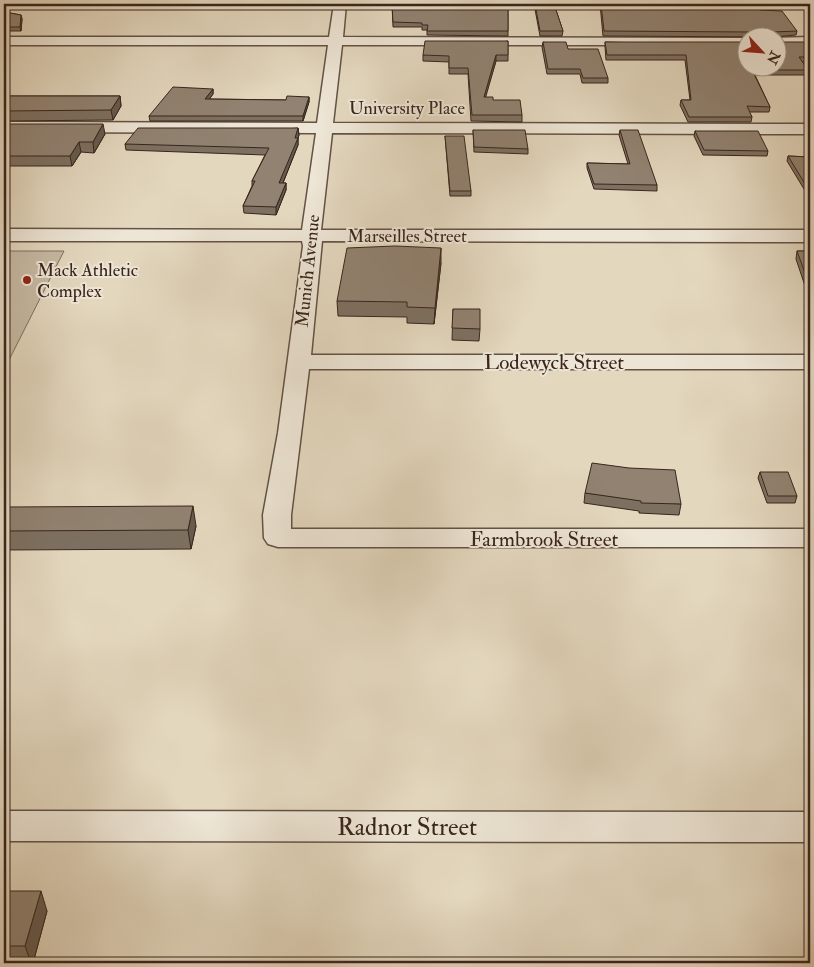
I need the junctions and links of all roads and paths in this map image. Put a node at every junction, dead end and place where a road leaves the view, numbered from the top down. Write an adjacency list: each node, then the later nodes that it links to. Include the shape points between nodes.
1 (340, 4): 3 (street, Munich Avenue)
2 (4, 41): 3 (street)
3 (335, 41): 4 (street); 8 (street, Munich Avenue)
4 (736, 41)
5 (786, 41): 6 (street)
6 (810, 41)
7 (4, 127): 8 (street, University Place)
8 (324, 127): 9 (street, University Place); 11 (street, Munich Avenue)
9 (810, 129)
10 (4, 236): 11 (street, Marseilles Street)
11 (311, 236): 12 (street, Marseilles Street); 13 (street, Munich Avenue, via 313,246)
12 (810, 236)
13 (298, 362): 14 (street, Lodewyck Street); 15 (street, Munich Avenue, via 277,515)
14 (810, 362)
15 (278, 538): 16 (street, Farmbrook Street)
16 (810, 538)
17 (4, 826): 18 (street, Radnor Street)
18 (810, 827)

